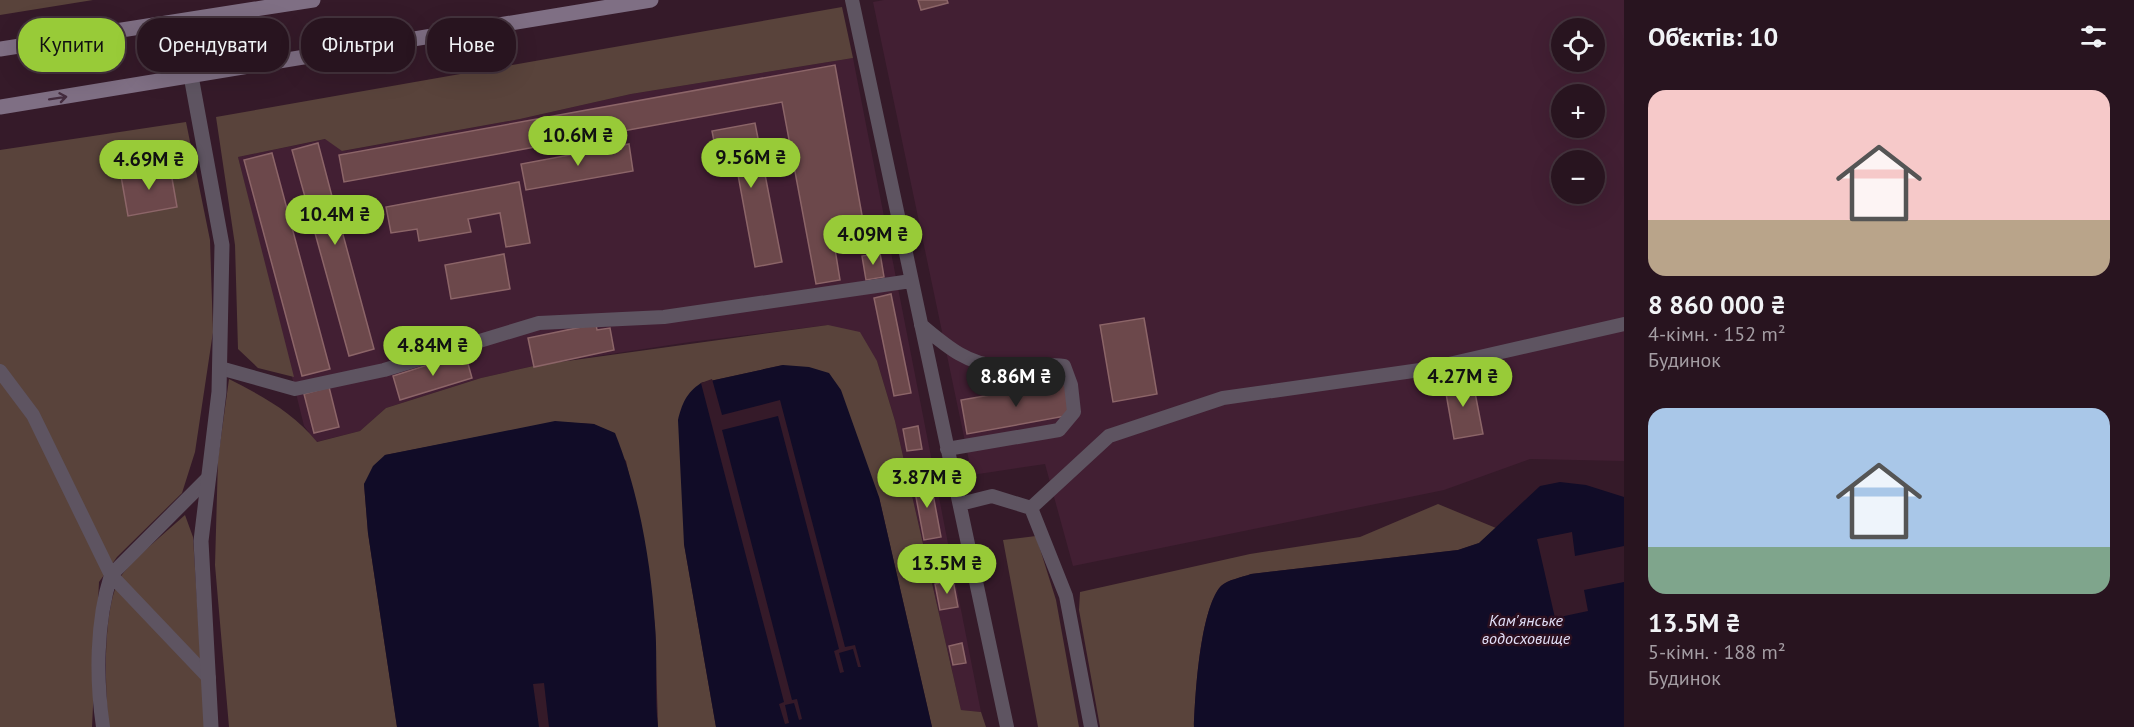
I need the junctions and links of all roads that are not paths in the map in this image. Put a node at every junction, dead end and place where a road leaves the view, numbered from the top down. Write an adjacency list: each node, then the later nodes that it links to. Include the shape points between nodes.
1 (313, 0): 4 (street)
2 (651, 0): 5 (street)
3 (852, 0): 7 (lane)
4 (0, 49)
5 (191, 76): 6 (street, one-way to 5); 10 (street, via 222,245)
6 (0, 107)
7 (911, 281): 9 (lane); 10 (lane, via 664,317 539,323 384,370 295,389)
8 (1624, 324): 15 (lane, via 1427,369 1224,398 1109,436)
9 (921, 325): 12 (lane); 12 (lane, via 959,356 997,367 1045,363 1064,366 1071,385 1074,412 1059,430)
10 (220, 368): 13 (street)
11 (0, 371): 16 (lane, via 33,415)
12 (947, 449): 14 (lane)
13 (209, 477): 16 (lane); 17 (street, via 201,541)
14 (960, 504): 15 (lane, via 992,496); 20 (lane)
15 (1031, 508): 21 (lane, via 1066,596)
16 (111, 575): 17 (lane); 18 (lane, via 104,596 98,690)
17 (209, 678): 19 (street)
18 (103, 727)
19 (211, 727)
20 (1007, 727)
21 (1091, 727)

